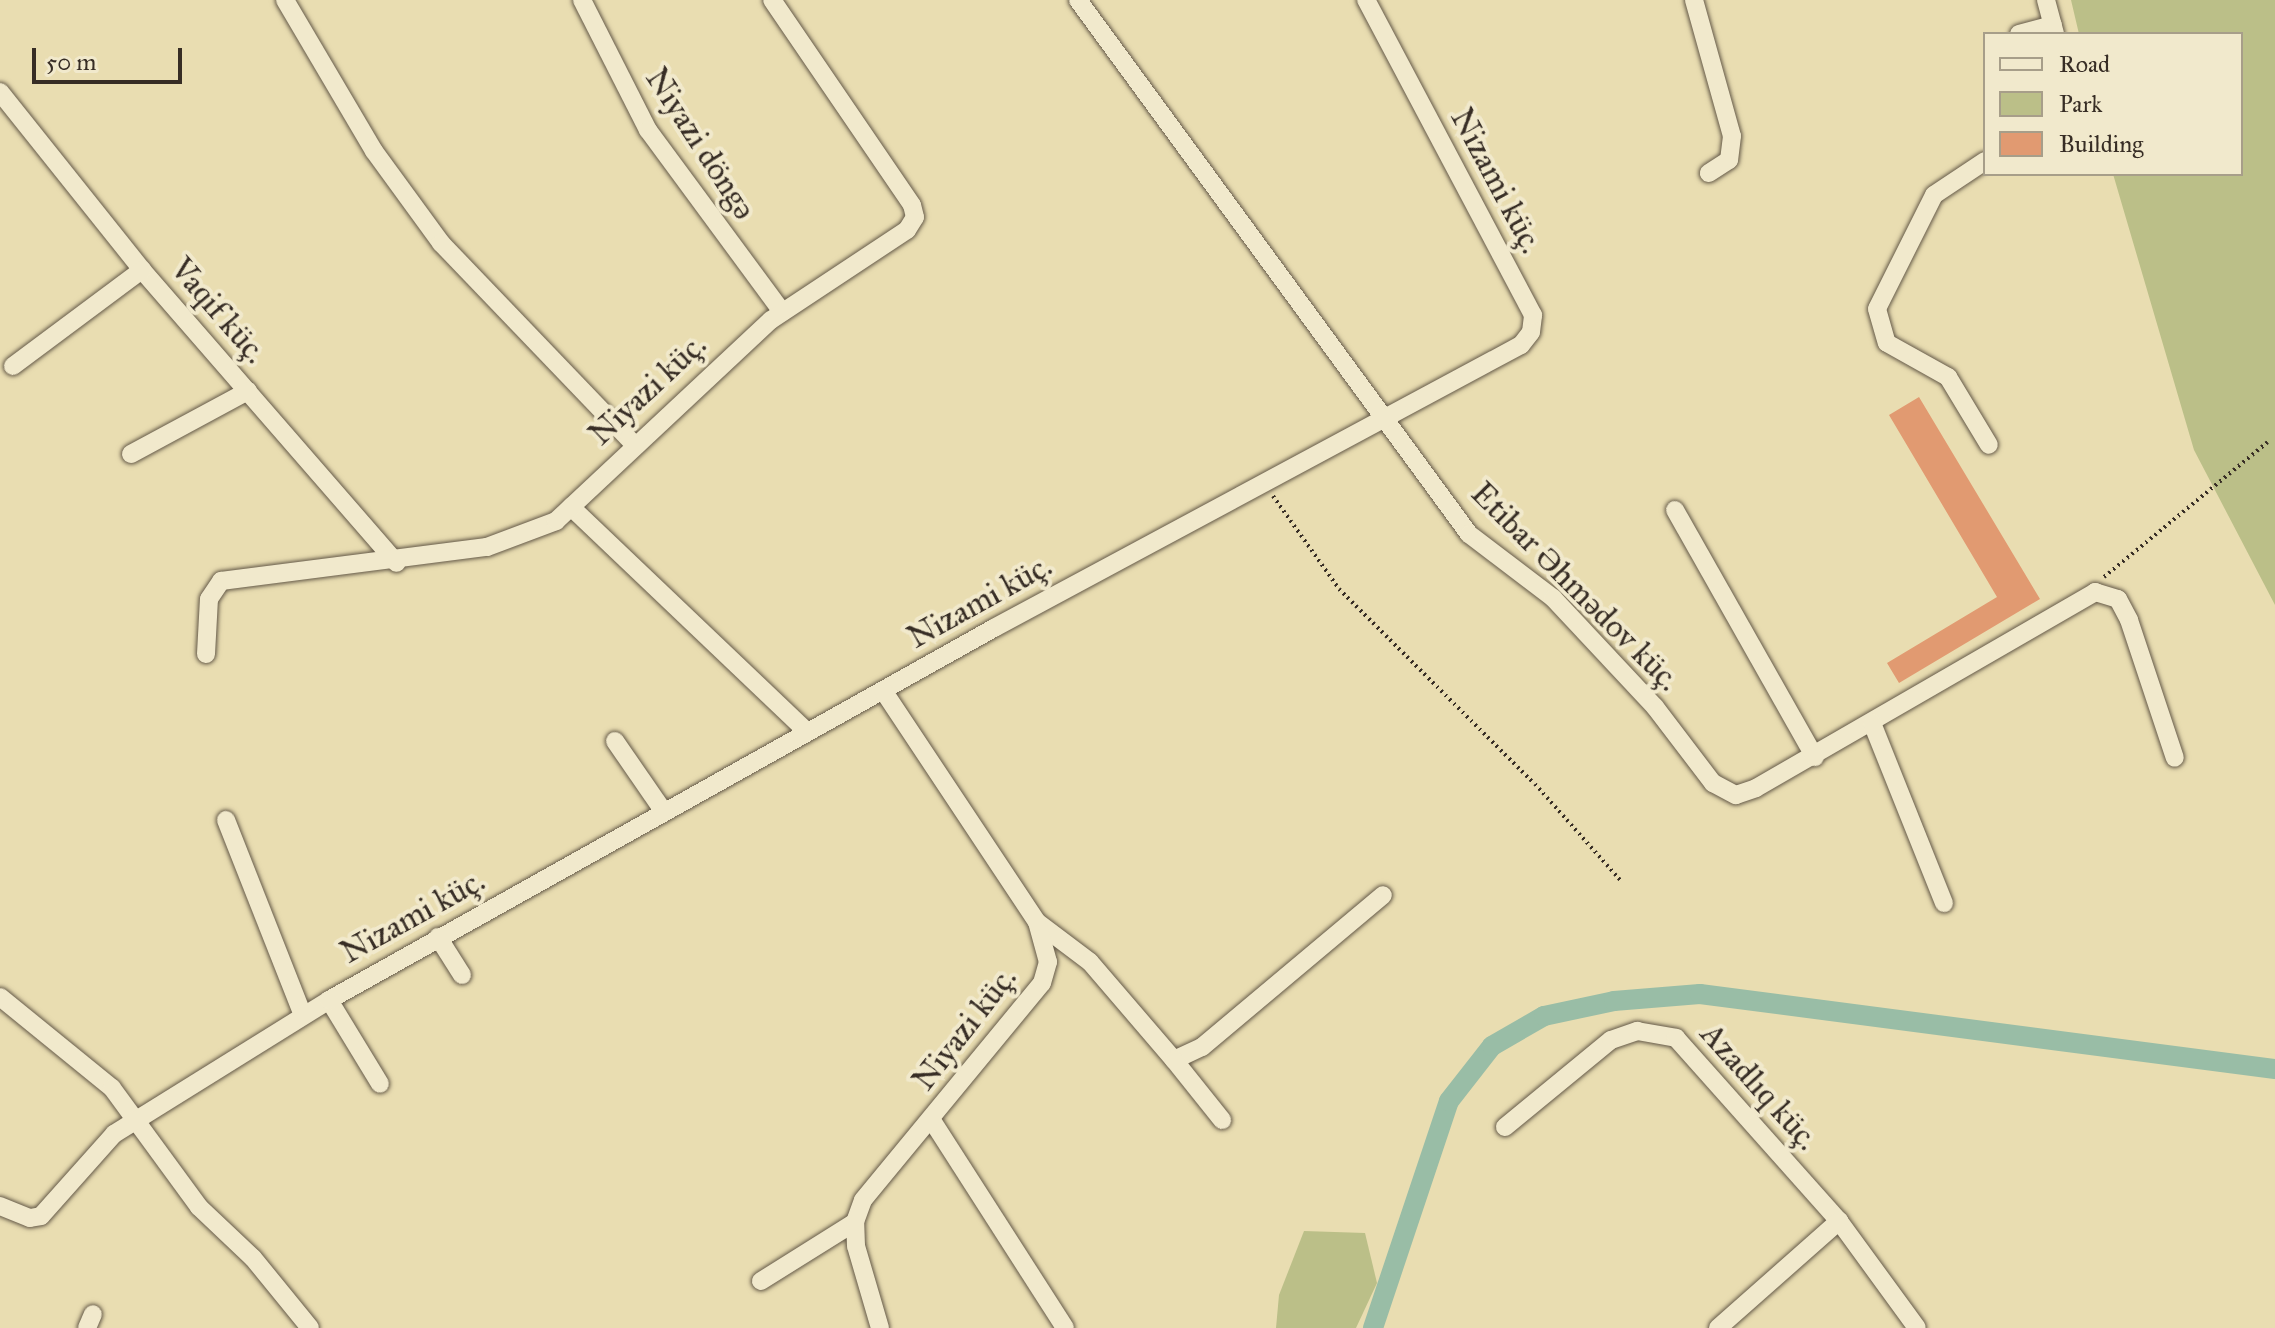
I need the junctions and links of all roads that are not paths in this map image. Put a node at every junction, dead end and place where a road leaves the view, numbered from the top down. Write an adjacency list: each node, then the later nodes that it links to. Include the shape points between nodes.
1 (285, 0): 18 (street, via 374,151 434,234)
2 (582, 0): 14 (street, Niyazi döngə, via 648,130)
3 (772, 0): 14 (street, Niyazi küç., via 915,217 907,230)
4 (1078, 0): 17 (street, Etibar Əhmədov küç.)
5 (1366, 0): 17 (street, Nizami küç., via 1533,315 1531,332 1521,345)
6 (1694, 0): 12 (street, via 1732,136 1729,160)
7 (2046, 0): 8 (street)
8 (2054, 29): 9 (street)
9 (2033, 32)
10 (0, 92): 13 (street, Vaqif küç.)
11 (1983, 162): 19 (street, via 1934,195 1877,309 1887,343 1948,377)
12 (1709, 173)
13 (142, 270): 15 (street); 16 (street, Vaqif küç.)
14 (782, 312): 18 (street, Niyazi küç.)
15 (13, 366)
16 (248, 391): 20 (street); 23 (street, Vaqif küç.)
17 (1387, 419): 25 (street, Nizami küç.); 29 (street, Etibar Əhmədov küç., via 1469,534 1553,598 1655,707 1713,783 1736,795)
18 (634, 444): 21 (street, Niyazi küç.)
19 (1989, 445)
20 (131, 454)
21 (571, 507): 23 (street, Niyazi küç., via 533,533); 27 (street)
22 (1675, 510): 29 (street)
23 (397, 563): 24 (street, Niyazi küç., via 221,581 209,599)
24 (206, 654)
25 (883, 690): 27 (street, Nizami küç.); 35 (street, Niyazi küç.)
26 (1872, 723): 29 (street, Etibar Əhmədov küç.); 30 (street, Etibar Əhmədov küç., via 2095,592 2118,599 2129,620); 34 (street)
27 (807, 732): 31 (street, Nizami küç.)
28 (615, 741): 31 (street)
29 (1815, 757)
30 (2175, 758)
31 (664, 812): 36 (street, Nizami küç.)
32 (226, 820): 40 (street)
33 (1383, 895): 41 (street, via 1202,1047)
34 (1944, 903)
35 (1037, 922): 41 (street, via 1090,962); 44 (street, Niyazi küç., via 1048,962 1042,983)
36 (438, 937): 37 (street); 39 (street, Nizami küç.)
37 (462, 975)
38 (0, 997): 43 (street, via 55,1036)
39 (329, 1000): 40 (street, Nizami küç.); 42 (street)
40 (303, 1015): 43 (street, Nizami küç.)
41 (1174, 1060): 45 (street)
42 (380, 1084)
43 (136, 1119): 47 (street, Nizami küç., via 75,1172 41,1216 30,1218); 51 (street, via 199,1207 253,1258)
44 (931, 1119): 49 (street, Niyazi küç., via 863,1200); 53 (street)
45 (1222, 1120)
46 (1505, 1127): 48 (street, Azadlıq küç., via 1611,1040 1661,1031 1676,1038)
47 (0, 1206)
48 (1839, 1221): 54 (street); 55 (street, Azadlıq küç.)
49 (855, 1222): 50 (street); 52 (street)
50 (761, 1281)
51 (310, 1328)
52 (880, 1328)
53 (1065, 1328)
54 (1718, 1328)
55 (1917, 1328)

